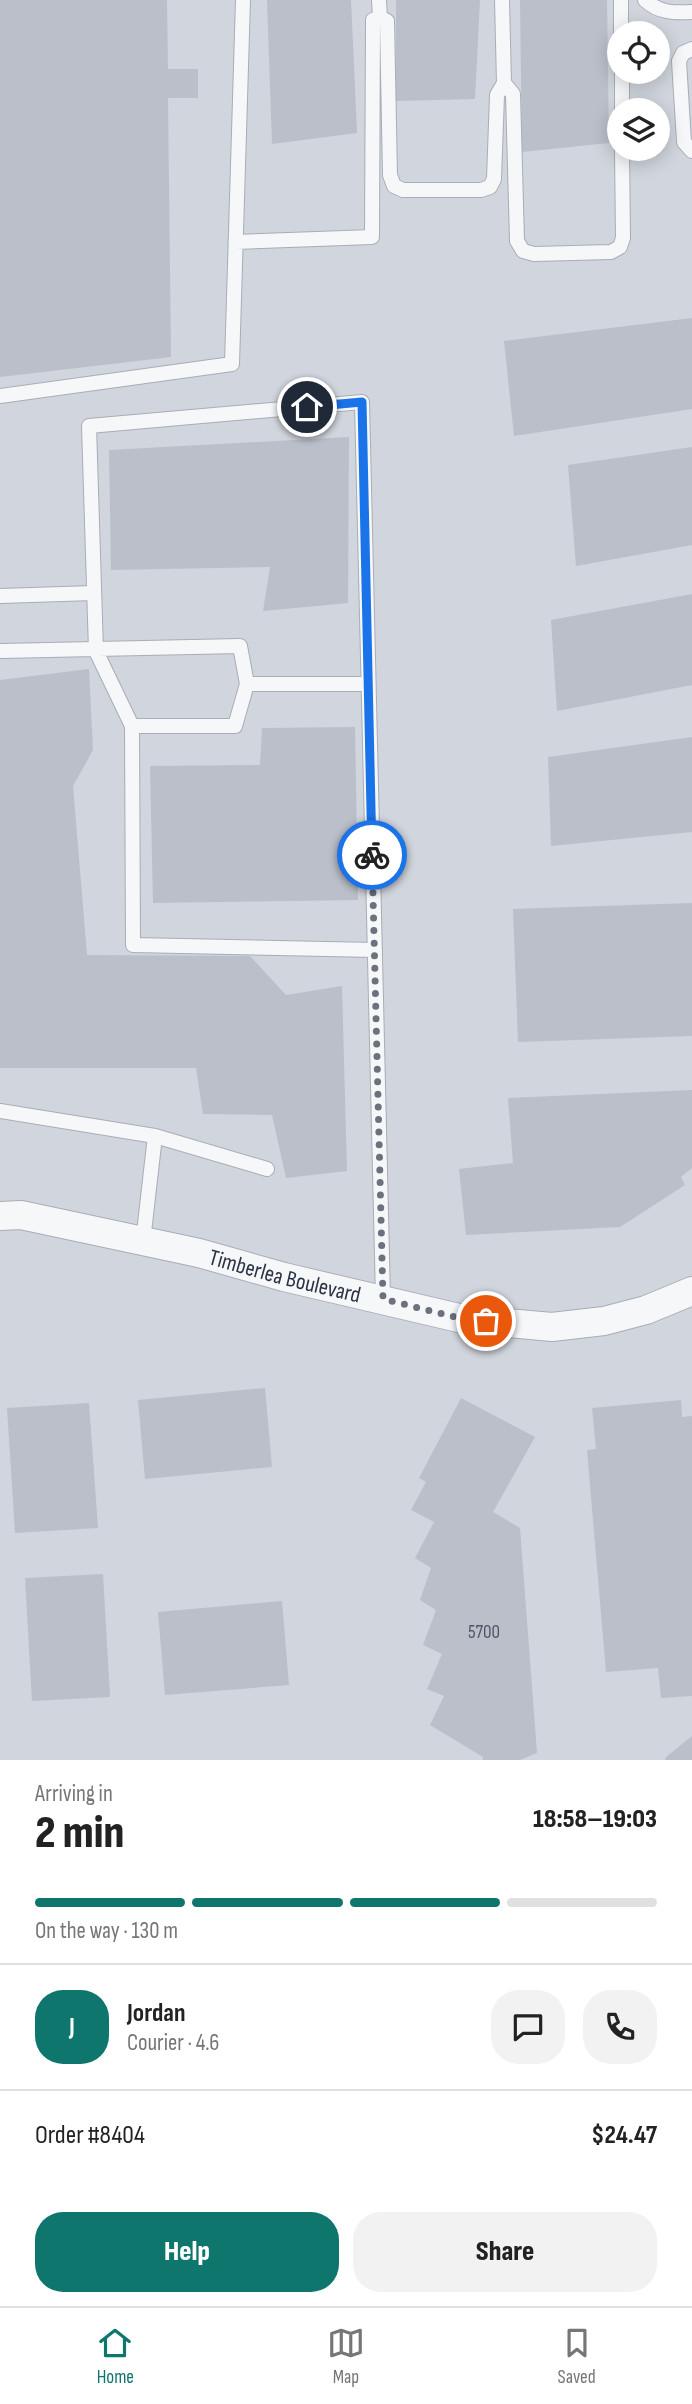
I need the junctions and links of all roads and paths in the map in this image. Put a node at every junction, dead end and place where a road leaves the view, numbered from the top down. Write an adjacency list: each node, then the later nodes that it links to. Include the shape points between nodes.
1 (243, 0): 13 (lane)
2 (379, 0): 7 (lane)
3 (502, 0): 10 (lane)
4 (621, 0): 8 (lane)
5 (645, 0): 6 (lane, via 668,13)
6 (692, 12)
7 (380, 17): 10 (lane, via 387,21 390,175 394,186 403,190 490,187 497,95); 13 (lane, via 373,20 372,237)
8 (621, 21)
9 (692, 49): 11 (lane, via 679,61 684,142)
10 (504, 83): 12 (lane, via 513,94 517,241 523,251 611,252 620,247)
11 (692, 151)
12 (622, 161)
13 (236, 242): 14 (lane, via 232,364)
14 (0, 396)
15 (94, 593): 16 (lane); 17 (lane); 20 (lane, via 89,426 362,402)
16 (0, 596)
17 (96, 648): 18 (lane); 19 (lane, via 240,646); 21 (lane)
18 (0, 651)
19 (247, 684): 20 (lane); 21 (lane, via 235,726)
20 (368, 684): 22 (lane)
21 (132, 726): 22 (lane, via 133,945)
22 (375, 950): 29 (lane)
23 (0, 1111): 24 (lane)
24 (155, 1136): 25 (lane); 27 (lane)
25 (267, 1169)
26 (0, 1216): 27 (street, Timberlea Boulevard, via 21,1215)
27 (143, 1241): 29 (street, Timberlea Boulevard)
28 (692, 1292): 29 (street, Timberlea Boulevard, via 604,1321 552,1327 463,1319)
29 (383, 1299)

